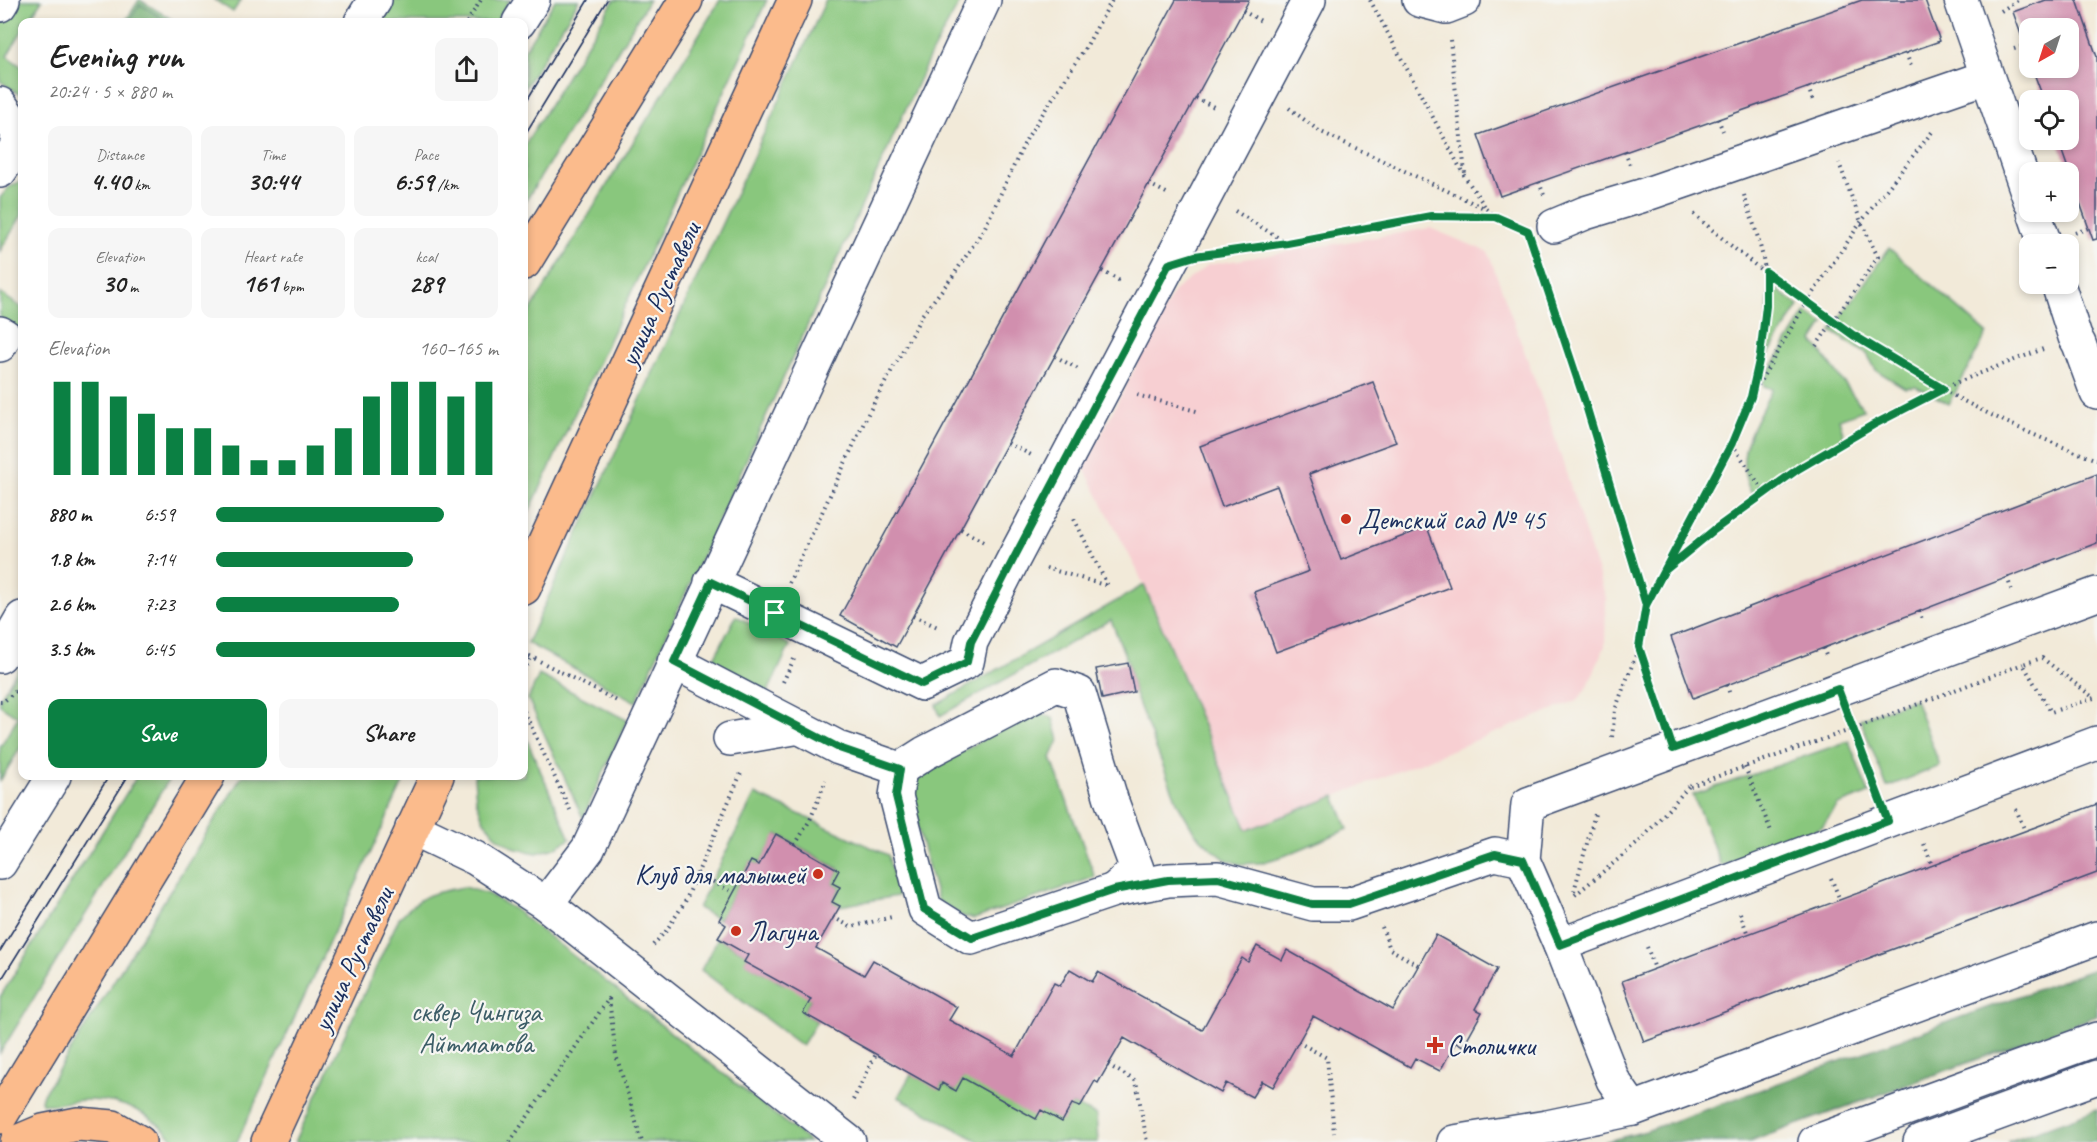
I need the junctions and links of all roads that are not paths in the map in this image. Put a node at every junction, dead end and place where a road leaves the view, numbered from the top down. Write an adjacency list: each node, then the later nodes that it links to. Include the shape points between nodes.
1 (3, 0): 9 (street)
2 (375, 0): 10 (street)
3 (533, 0): 11 (street)
4 (686, 0): 17 (main road)
5 (795, 0): 22 (main road, улица Руставели)
6 (984, 0): 23 (street)
7 (1309, 0): 23 (street, via 1014,558 971,642 967,662 922,684)
8 (1961, 0): 12 (street)
9 (0, 5)
10 (364, 18)
11 (522, 18)
12 (1986, 77): 15 (street); 16 (street)
13 (0, 104): 14 (street, via 15,125)
14 (14, 154)
15 (2019, 169)
16 (1541, 228)
17 (528, 256)
18 (2061, 294): 21 (street)
19 (0, 333): 20 (street, via 5,336)
20 (0, 345)
21 (2097, 393)
22 (528, 579)
23 (711, 582): 27 (street)
24 (2097, 594): 36 (street, via 1528,804)
25 (18, 625): 26 (street)
26 (0, 656)
27 (674, 662): 28 (street); 39 (street, via 588,849)
28 (800, 727): 30 (street); 31 (street, via 839,748)
29 (2097, 743): 41 (street)
30 (737, 753)
31 (900, 769): 38 (street, via 896,796 924,909 972,938); 38 (street, via 1056,685 1079,693 1137,869)
32 (52, 780): 37 (street)
33 (206, 780): 45 (main road)
34 (434, 780): 35 (main road, улица Руставели)
35 (412, 828): 39 (street, via 475,858); 48 (main road, улица Руставели)
36 (1523, 860): 38 (street, via 1495,854 1349,904 1312,904 1218,878 1168,880); 41 (street)
37 (0, 863)
38 (1114, 890)
39 (546, 904): 49 (street)
40 (2097, 938): 44 (street)
41 (1560, 945): 44 (street, via 1613,1080)
42 (2097, 1039): 51 (street)
43 (2097, 1077): 52 (street)
44 (1633, 1109): 50 (street)
45 (0, 1117)
46 (17, 1142): 47 (main road, via 43,1131 78,1124 113,1127)
47 (139, 1142)
48 (268, 1142)
49 (849, 1142)
50 (1454, 1142)
51 (1815, 1142)
52 (1920, 1142)

